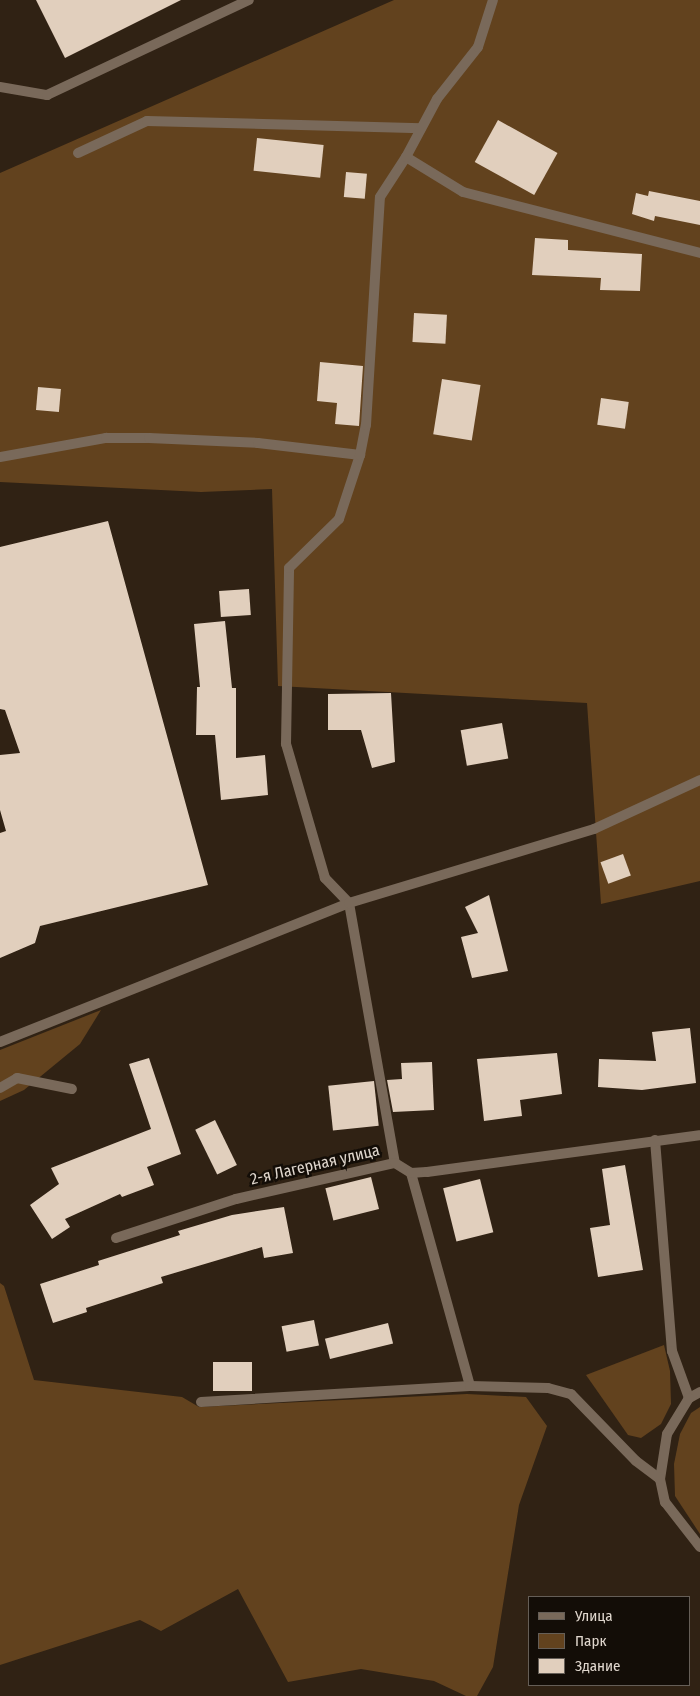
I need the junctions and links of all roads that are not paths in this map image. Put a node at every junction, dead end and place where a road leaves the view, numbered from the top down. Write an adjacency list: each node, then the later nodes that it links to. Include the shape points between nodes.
1 (249, 0): 3 (street, via 48,95)
2 (493, 0): 4 (street, via 478,46 437,99)
3 (0, 87)
4 (421, 128): 5 (street, via 147,121); 6 (street)
5 (78, 153)
6 (406, 157): 7 (street, via 463,192); 8 (street, via 380,197 366,425)
7 (700, 253)
8 (360, 454): 9 (street, via 258,443 106,438); 11 (street, via 339,519 289,568 286,744 325,878)
9 (0, 457)
10 (700, 780): 11 (street, via 594,829)
11 (349, 903): 12 (street); 17 (street)
12 (0, 1042)
13 (0, 1088): 14 (street, via 17,1078)
14 (72, 1089)
15 (700, 1135): 16 (street)
16 (655, 1140): 18 (street); 22 (street, via 672,1351)
17 (396, 1162): 18 (street, 2-я Лагерная улица); 19 (street, 2-я Лагерная улица, via 236,1199)
18 (411, 1173): 20 (street)
19 (116, 1238)
20 (470, 1386): 23 (street); 24 (street, via 548,1388 570,1394 636,1460)
21 (700, 1392): 22 (street)
22 (689, 1398): 24 (street, via 666,1434)
23 (201, 1402)
24 (660, 1479): 25 (street, via 665,1502)
25 (700, 1547)

